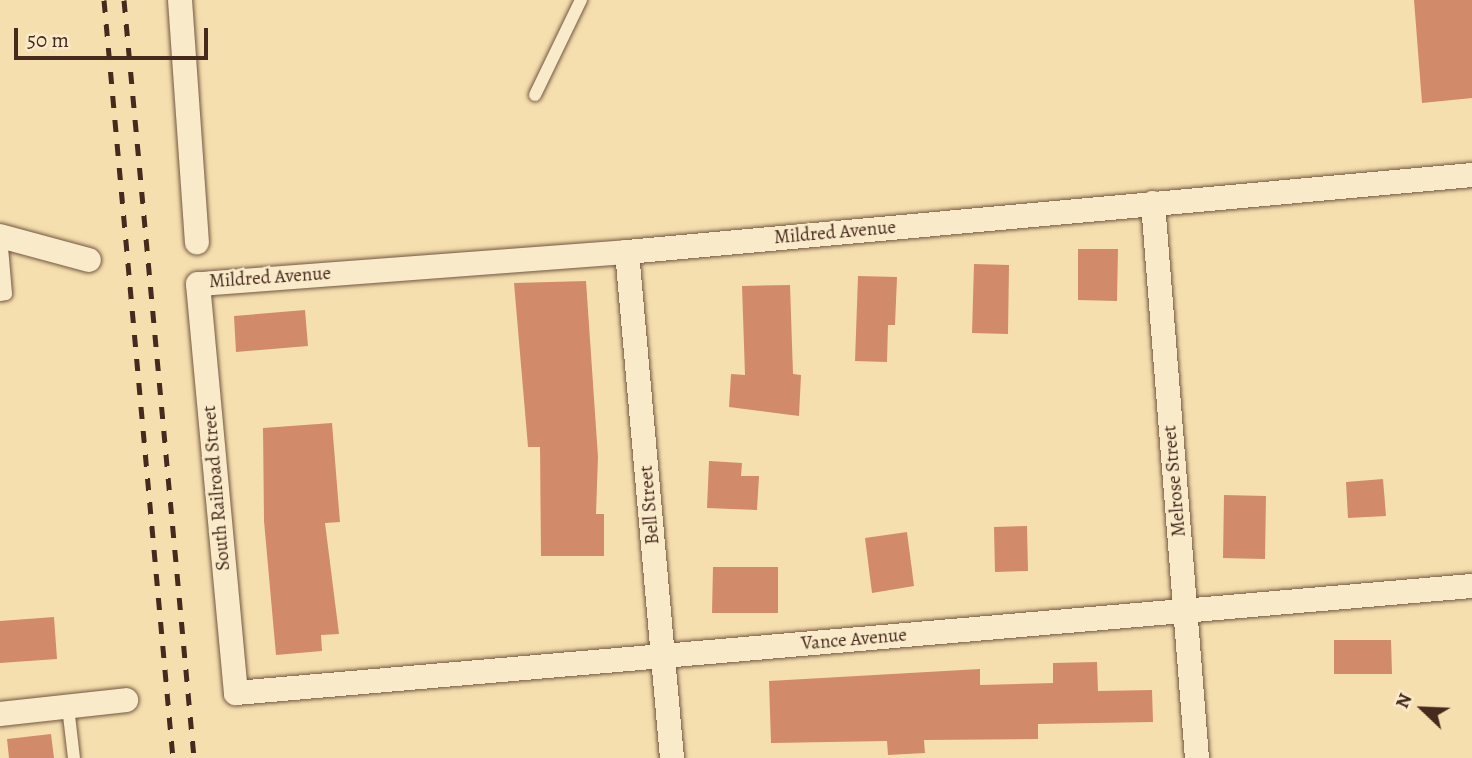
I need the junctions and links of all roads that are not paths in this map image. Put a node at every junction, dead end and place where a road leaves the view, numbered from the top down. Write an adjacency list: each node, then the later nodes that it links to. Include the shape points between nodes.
1 (180, 0): 7 (street)
2 (581, 0): 3 (lane)
3 (536, 95)
4 (1472, 175): 5 (street, Mildred Avenue)
5 (1153, 203): 8 (street, Mildred Avenue); 13 (street, Melrose Street)
6 (0, 236): 9 (street); 11 (lane, via 6,294)
7 (197, 242)
8 (627, 252): 10 (street, Mildred Avenue); 14 (street, Bell Street)
9 (89, 260)
10 (198, 284): 15 (street, South Railroad Street)
11 (0, 295)
12 (1472, 586): 13 (street, Vance Avenue)
13 (1185, 610): 14 (street, Vance Avenue); 21 (street, Melrose Street)
14 (663, 657): 15 (street, Vance Avenue); 20 (street, Bell Street)
15 (236, 693)
16 (126, 700): 17 (street)
17 (68, 707): 18 (street); 19 (lane)
18 (0, 714)
19 (74, 758)
20 (672, 758)
21 (1197, 758)

